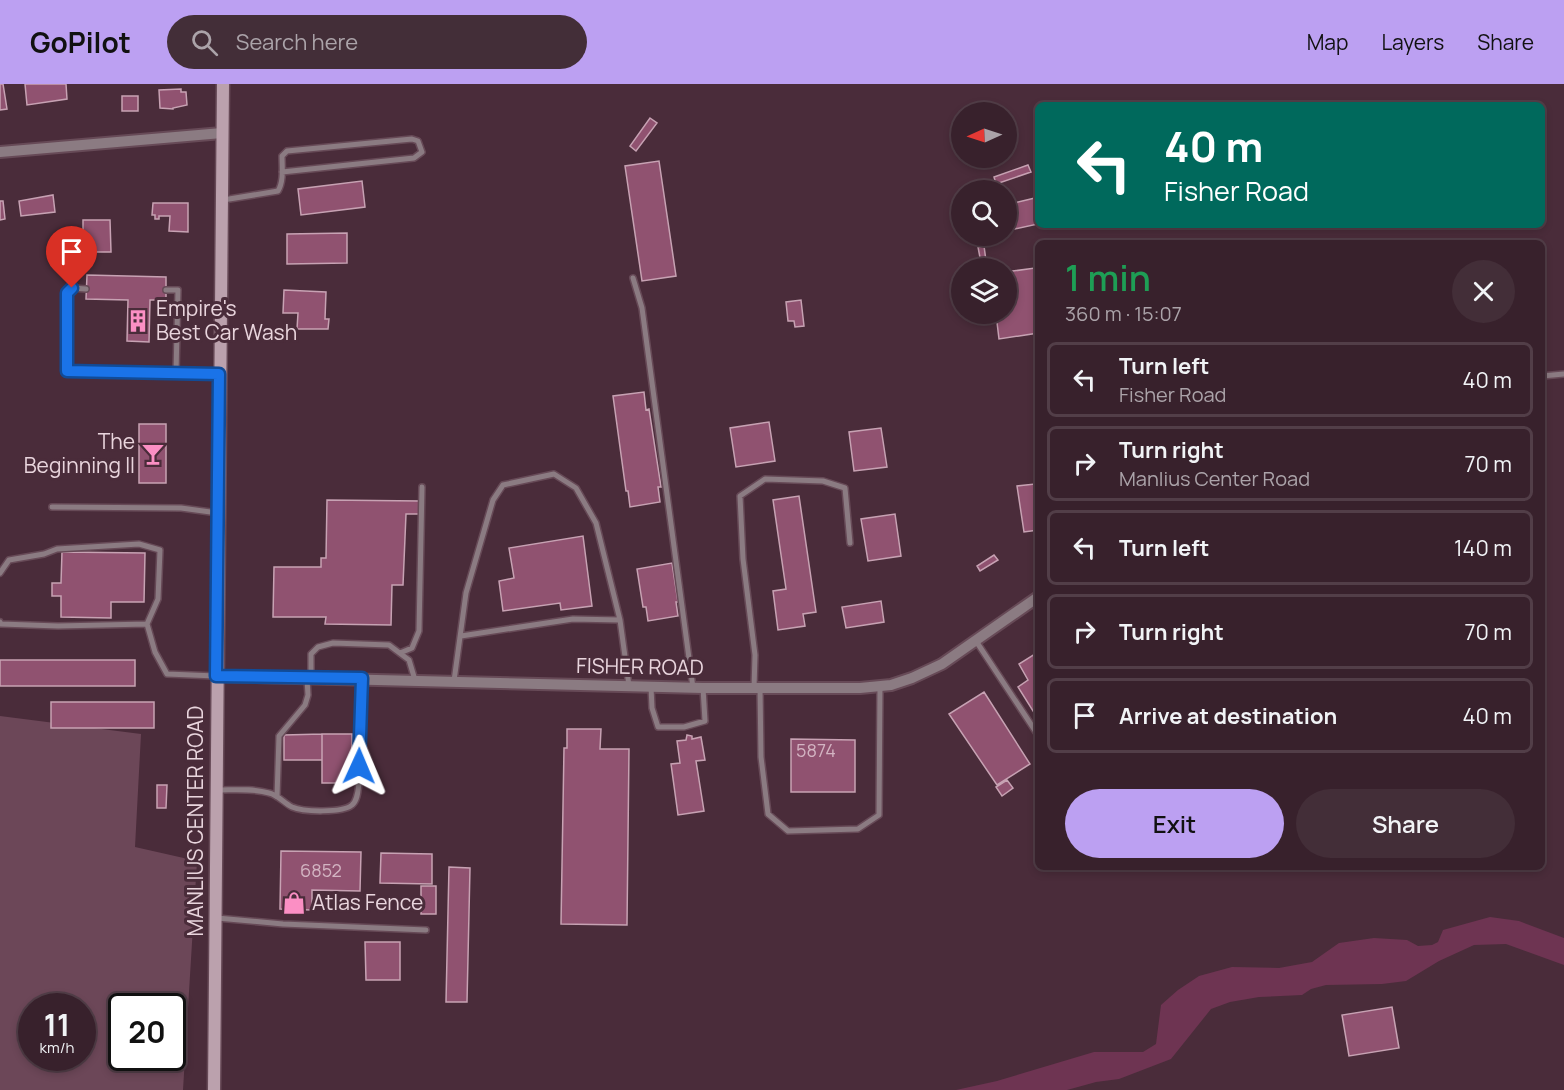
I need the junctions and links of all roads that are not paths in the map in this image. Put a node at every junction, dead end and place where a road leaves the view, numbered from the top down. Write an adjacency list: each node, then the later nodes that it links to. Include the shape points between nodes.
1 (223, 84): 2 (main road, MANLIUS CENTER ROAD)
2 (222, 133): 3 (street); 5 (main road, MANLIUS CENTER ROAD)
3 (0, 152)
4 (282, 171): 4 (lane, via 282,156 287,151 412,139 418,141 422,152 414,158); 5 (lane, via 278,191)
5 (221, 201): 10 (main road, MANLIUS CENTER ROAD)
6 (633, 278): 33 (lane, via 642,308)
7 (86, 289): 9 (lane, via 72,288 67,293 67,371)
8 (166, 290): 9 (lane, via 178,290)
9 (176, 373): 10 (lane)
10 (219, 374): 15 (main road, MANLIUS CENTER ROAD)
11 (1564, 374): 12 (lane)
12 (1545, 376)
13 (422, 488): 24 (lane, via 419,631 412,648)
14 (52, 507): 15 (lane, via 181,508)
15 (218, 513): 25 (main road, MANLIUS CENTER ROAD)
16 (850, 543): 34 (lane, via 845,488 823,481 765,479 740,496)
17 (0, 573): 21 (lane, via 9,560 57,549 139,544 160,550 158,599)
18 (1035, 599): 23 (street, FISHER ROAD)
19 (620, 620): 22 (lane, via 573,619); 22 (lane, via 596,523 576,488 554,474 503,485 493,500 466,593); 30 (lane)
20 (0, 622): 21 (lane, via 58,626)
21 (147, 624): 25 (lane, via 167,674)
22 (461, 636): 29 (lane)
23 (976, 641): 31 (street, FISHER ROAD, via 942,664 912,678); 35 (lane)
24 (400, 652): 26 (lane, via 389,645 318,646 311,654); 28 (lane, via 409,660)
25 (216, 676): 26 (street, FISHER ROAD); 36 (main road, MANLIUS CENTER ROAD)
26 (309, 677): 27 (street, FISHER ROAD); 37 (lane, via 305,705 279,736)
27 (362, 678): 28 (street, FISHER ROAD); 37 (lane, via 359,783 353,805 344,809 303,810)
28 (415, 680): 29 (street, FISHER ROAD)
29 (453, 681): 30 (street, FISHER ROAD)
30 (629, 686): 32 (street, FISHER ROAD)
31 (880, 686): 34 (street, FISHER ROAD); 34 (lane, via 879,815 858,829 799,831 788,831 768,814)
32 (651, 687): 33 (street, FISHER ROAD); 33 (lane, via 658,727 684,727 705,721)
33 (698, 688): 34 (street, FISHER ROAD)
34 (757, 688)
35 (1035, 730)
36 (216, 790): 37 (lane, via 258,790); 38 (main road, MANLIUS CENTER ROAD)
37 (278, 797)
38 (215, 918): 39 (lane); 40 (main road, MANLIUS CENTER ROAD)
39 (426, 930)
40 (214, 1090)

